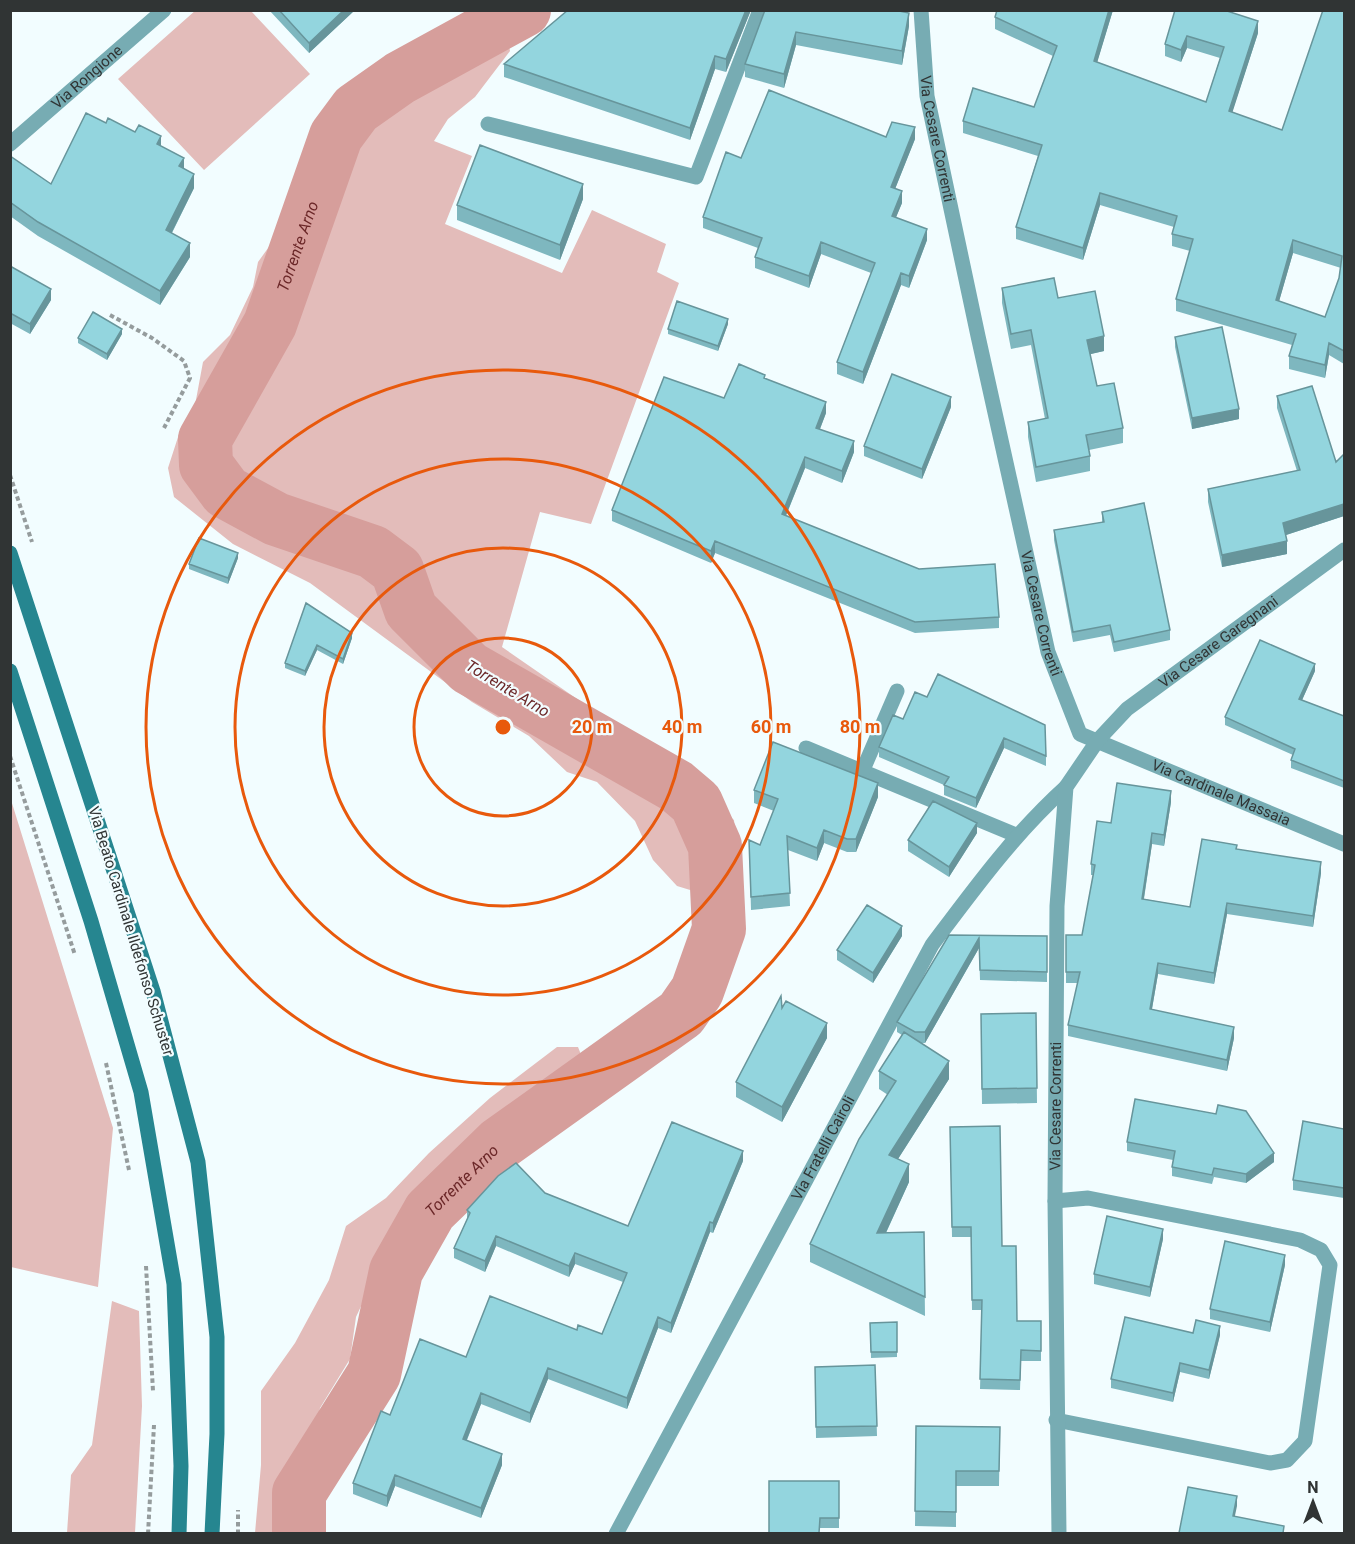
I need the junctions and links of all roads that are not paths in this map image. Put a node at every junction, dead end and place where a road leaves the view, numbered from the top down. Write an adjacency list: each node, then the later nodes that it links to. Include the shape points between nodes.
1 (164, 10): 5 (street, Via Rongione)
2 (760, 10): 4 (street, via 696,177)
3 (921, 10): 10 (street, Via Cesare Correnti, via 927,96 1048,652 1080,734)
4 (488, 124)
5 (10, 144)
6 (1344, 550): 10 (street, Via Cesare Garegnani, via 1127,709)
7 (10, 553): 19 (street, Via Beato Cardinale Ildefonso Schuster, via 153,991 198,1162 217,1337)
8 (10, 671): 18 (street, via 91,921 141,1092 174,1284 181,1466)
9 (897, 691): 12 (street)
10 (1098, 740): 13 (street, Via Cesare Correnti); 15 (street, Via Cardinale Massaia)
11 (806, 748): 12 (street)
12 (862, 772): 14 (street)
13 (1066, 787): 14 (street, Via Fratelli Cairoli); 16 (street, Via Cesare Correnti, via 1057,906)
14 (1016, 835): 20 (street, Via Fratelli Cairoli, via 932,945)
15 (1344, 844)
16 (1055, 1201): 17 (street, Via Cesare Correnti); 17 (street, via 1088,1198 1300,1240 1321,1250 1330,1265 1305,1441 1287,1460 1270,1463)
17 (1056, 1420): 21 (street, Via Cesare Correnti)
18 (179, 1533)
19 (212, 1533)
20 (616, 1533)
21 (1059, 1533)

